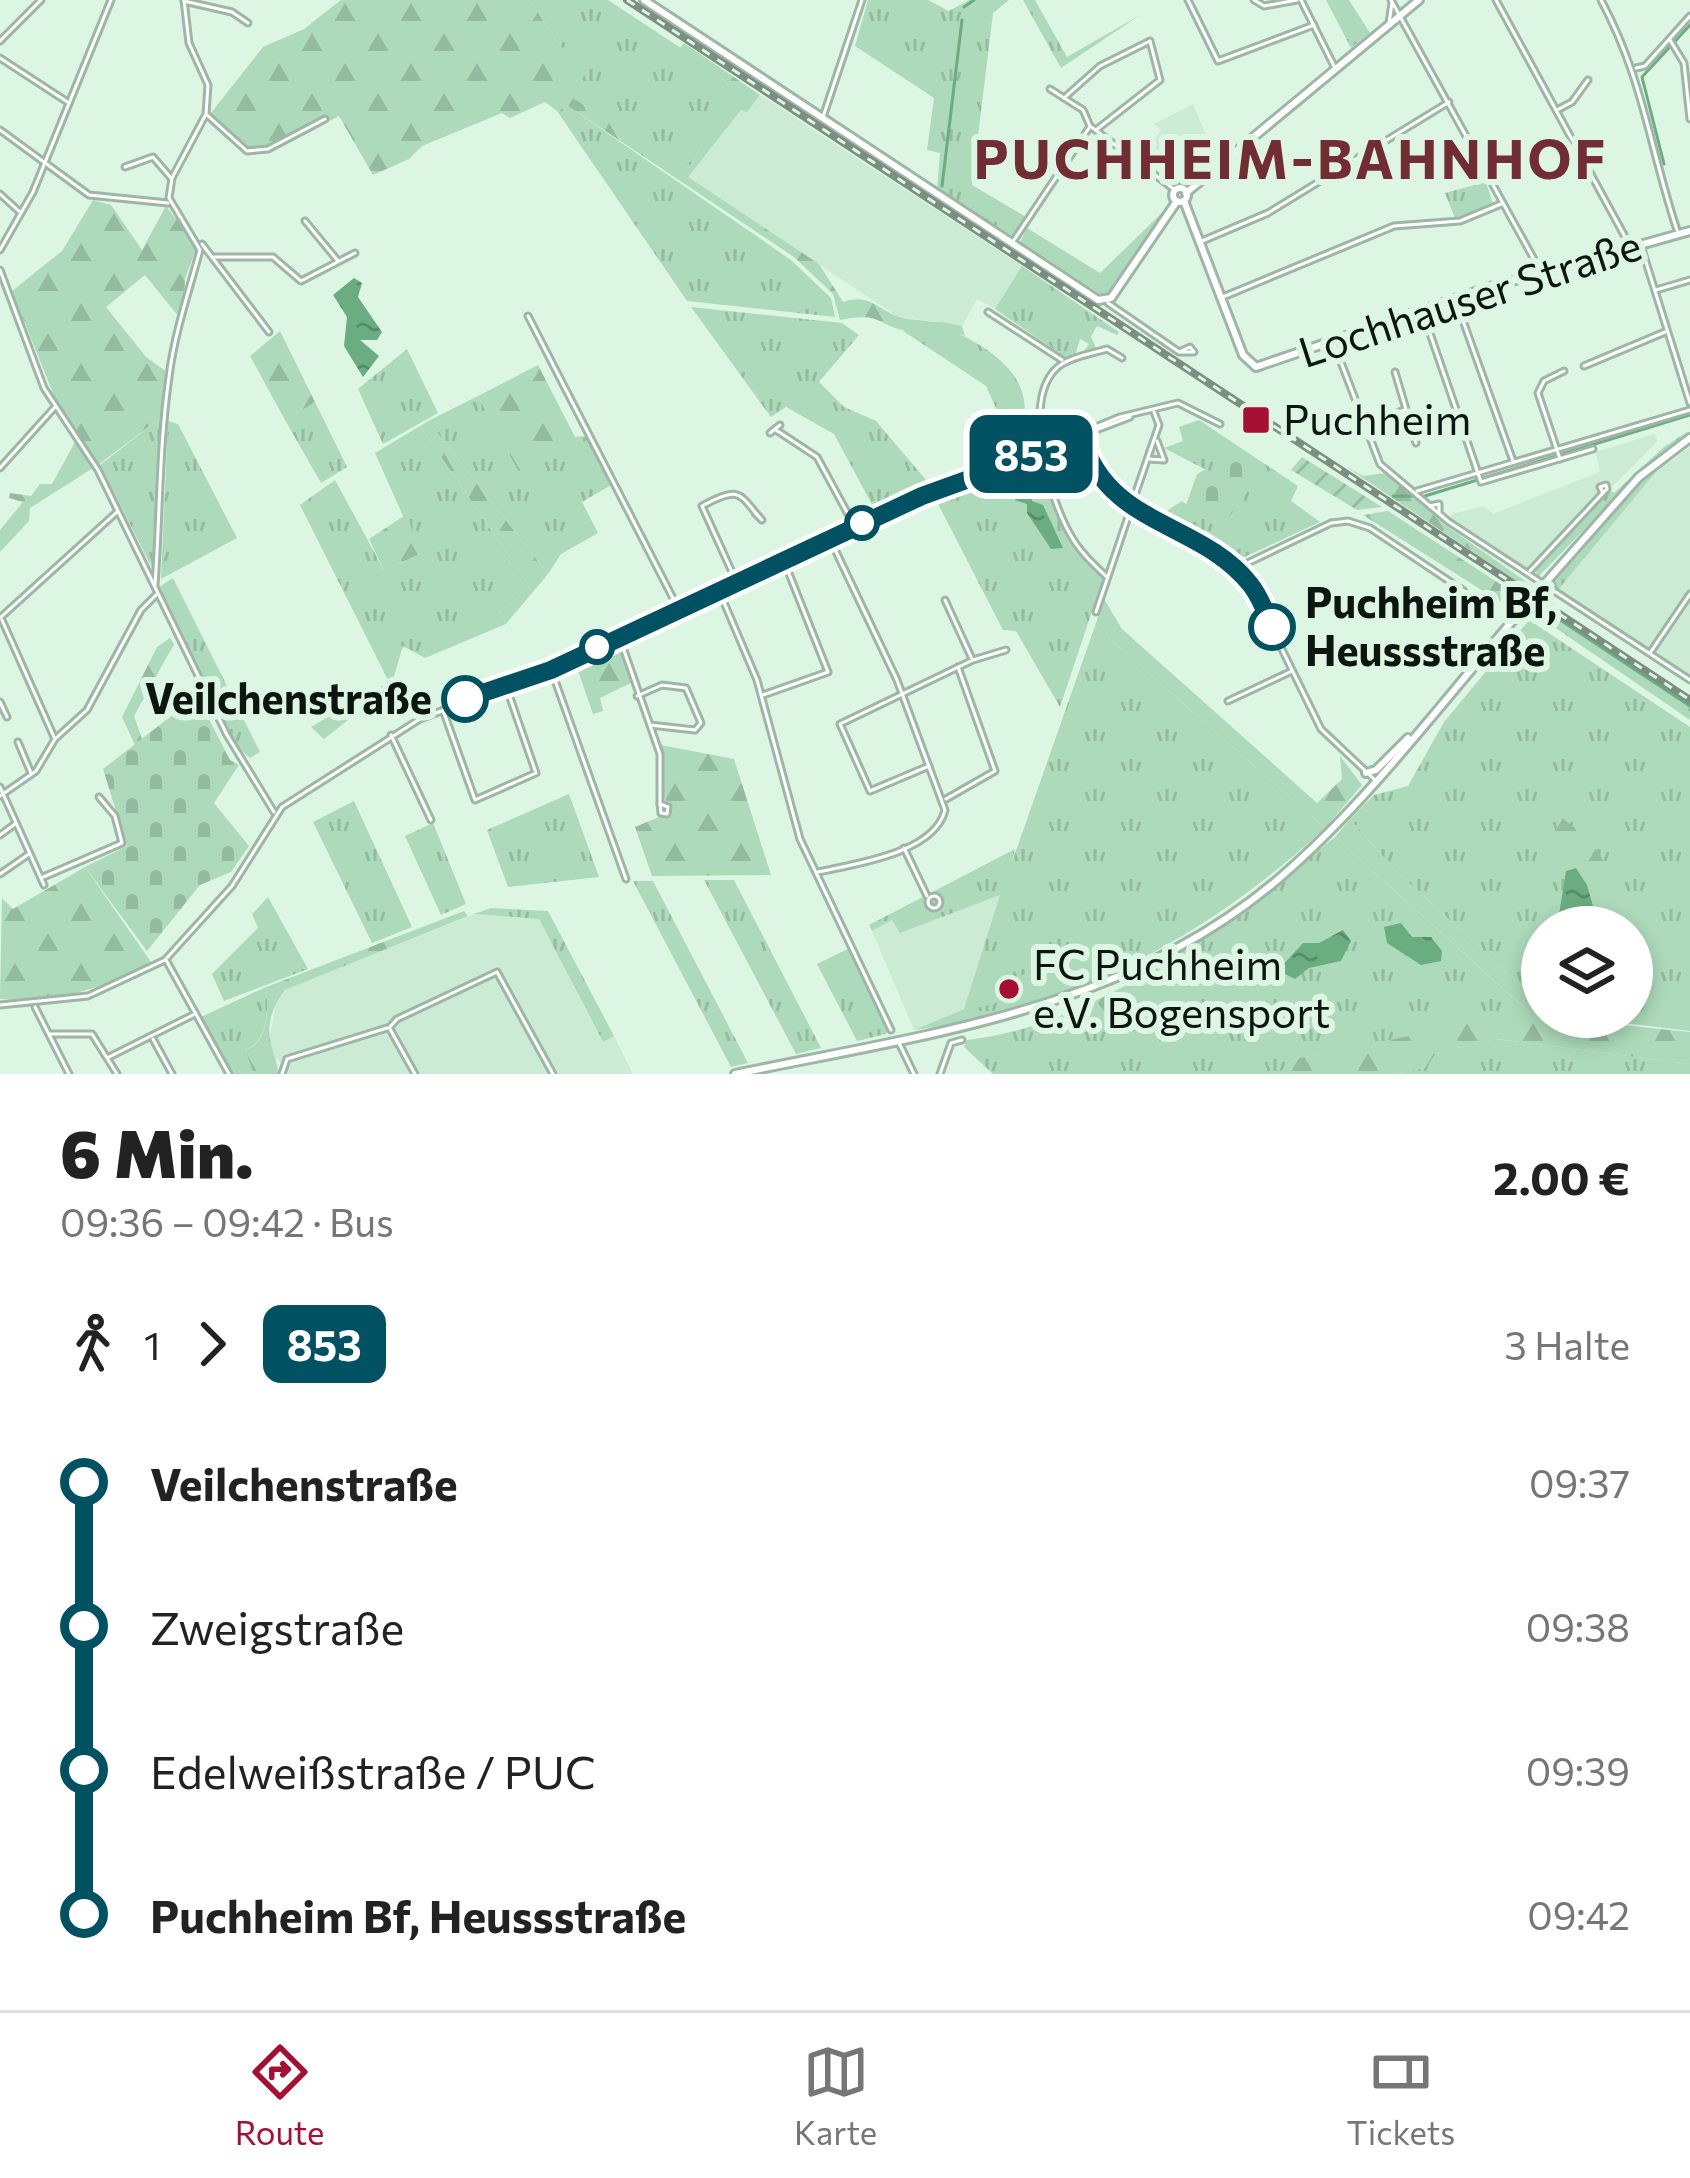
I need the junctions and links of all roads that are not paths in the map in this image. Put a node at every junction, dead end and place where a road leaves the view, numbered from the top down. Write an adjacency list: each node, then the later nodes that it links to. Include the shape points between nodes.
1 (41, 0): 19 (street)
2 (111, 0): 29 (street)
3 (184, 0): 15 (street); 31 (street, via 189,43 208,80)
4 (644, 0): 32 (street)
5 (862, 0): 32 (street)
6 (1188, 0): 16 (street, via 1214,59)
7 (1254, 0): 8 (street)
8 (1299, 0): 16 (street)
9 (1419, 0): 13 (street)
10 (1496, 0): 30 (street)
11 (1600, 0): 24 (street)
12 (1392, 1): 13 (street); 17 (street)
13 (1401, 16): 17 (street); 28 (street)
14 (1690, 16): 21 (street)
15 (248, 23)
16 (1314, 25): 23 (street)
17 (1389, 26): 23 (street)
18 (0, 29): 19 (street)
19 (6, 35): 20 (street)
20 (0, 41)
21 (1672, 42): 24 (street); 34 (street, via 1684,63)
22 (0, 58): 29 (street)
23 (1336, 69): 42 (street)
24 (1635, 69): 48 (street)
25 (1588, 80): 30 (street)
26 (1050, 89): 27 (street)
27 (1064, 98): 35 (street); 35 (street, via 1097,68 1150,41 1160,80)
28 (1449, 101): 44 (street); 50 (street, via 1268,213)
29 (69, 104): 37 (street)
30 (1556, 110): 53 (street)
31 (206, 114): 33 (street, via 247,151 277,146); 39 (street)
32 (824, 117): 51 (street)
33 (326, 119)
34 (1690, 119)
35 (1093, 128): 40 (street); 51 (street)
36 (0, 130): 37 (street)
37 (45, 164): 43 (street, via 92,196); 45 (street)
38 (124, 166): 39 (street, via 153,157)
39 (172, 178): 43 (street)
40 (1175, 190): 42 (street)
41 (0, 194): 45 (street)
42 (1182, 198): 50 (street); 64 (street)
43 (170, 203): 49 (street)
44 (1504, 203): 59 (street); 62 (street, via 1460,221 1394,226)
45 (22, 214): 54 (street)
46 (305, 221): 57 (street)
47 (1690, 231): 48 (street, Lochhauser Straße)
48 (1678, 233): 52 (street, Lochhauser Straße)
49 (200, 242): 56 (street); 109 (street, via 169,374)
50 (1200, 242): 62 (street)
51 (1012, 243): 64 (street)
52 (1640, 244): 53 (street, Lochhauser Straße); 61 (street)
53 (1630, 247): 59 (street, Lochhauser Straße)
54 (0, 250)
55 (355, 253): 57 (street)
56 (214, 257): 57 (street, via 273,257 302,280); 69 (street)
57 (338, 261)
58 (0, 270): 78 (street)
59 (1542, 274): 63 (street, Lochhauser Straße)
60 (1690, 280): 61 (street)
61 (1654, 291): 68 (street)
62 (1221, 298): 70 (street, Lochhauser Straße, via 1251,366)
63 (1455, 299): 65 (street, Lochhauser Straße); 93 (street)
64 (1108, 301): 71 (street)
65 (1422, 311): 70 (street, Lochhauser Straße); 95 (street)
66 (988, 312): 73 (street)
67 (529, 316): 115 (street)
68 (1667, 331): 74 (street); 77 (street)
69 (269, 332)
70 (1333, 342): 82 (street)
71 (1179, 352)
72 (1122, 358): 73 (street, via 1107,349)
73 (1064, 363): 89 (street, via 1040,405)
74 (1584, 366)
75 (1564, 371): 91 (street, via 1538,390)
76 (1395, 372): 80 (street)
77 (1690, 403)
78 (56, 407): 94 (street); 100 (street)
79 (1153, 410): 83 (street, via 1185,403); 85 (street); 86 (street)
80 (1405, 410): 82 (street); 88 (street)
81 (1690, 410): 91 (street)
82 (1362, 423): 97 (street, via 1375,459)
83 (1220, 424)
84 (775, 430): 102 (street, via 817,457)
85 (1081, 435): 89 (street); 99 (street, via 1097,478)
86 (1155, 438): 92 (street); 92 (street, via 1164,460)
87 (1690, 440): 135 (street, bridge, via 1640,477)
88 (1416, 443)
89 (1043, 449): 102 (street); 107 (street, via 1068,532)
90 (1593, 449): 91 (street)
91 (1559, 456): 93 (street); 95 (street)
92 (1148, 458): 98 (street)
93 (1514, 465): 95 (street)
94 (0, 468)
95 (1480, 478): 97 (street)
96 (1603, 493): 106 (street)
97 (1419, 494): 106 (street)
98 (1136, 495)
99 (1132, 507): 105 (street); 107 (street)
100 (119, 511): 109 (street); 117 (street)
101 (754, 513): 108 (street, via 745,496 732,492 702,506)
102 (855, 526): 103 (street)
103 (830, 539): 104 (street); 127 (street)
104 (784, 560): 108 (street); 129 (street, via 828,672)
105 (1236, 570): 110 (street, via 1347,521 1370,528); 124 (street, via 1257,593)
106 (1528, 574): 120 (street)
107 (1107, 577): 116 (street)
108 (737, 583): 111 (street)
109 (155, 585): 112 (street)
110 (1455, 588)
111 (719, 591): 115 (street); 129 (street)
112 (158, 593): 137 (street, via 90,706); 148 (street, via 227,736)
113 (1690, 594): 120 (street)
114 (945, 601): 121 (street)
115 (679, 610): 118 (street)
116 (1096, 612)
117 (0, 618): 137 (street)
118 (620, 638): 123 (street); 128 (street)
119 (1006, 650): 121 (street)
120 (1649, 654): 125 (street)
121 (973, 660): 122 (street)
122 (958, 667): 127 (street); 146 (street, via 995,771)
123 (551, 670): 126 (street); 157 (street)
124 (1292, 671): 130 (street); 140 (street, via 1321,729)
125 (1690, 680)
126 (506, 685): 132 (street); 132 (street, via 536,773 475,800)
127 (903, 692): 139 (street); 139 (street, via 840,730 870,791)
128 (638, 695): 134 (street); 134 (street, via 662,685 686,688 701,723 695,730)
129 (761, 695): 154 (street, via 797,832)
130 (1228, 701)
131 (0, 702): 133 (street)
132 (442, 708): 136 (street)
133 (7, 717)
134 (649, 726): 147 (street, via 661,759)
135 (1416, 733): 140 (street); 142 (street)
136 (390, 735): 148 (street); 149 (street)
137 (55, 739): 141 (street)
138 (17, 742): 141 (street)
139 (930, 765): 146 (street)
140 (1366, 773): 142 (street)
141 (32, 775): 144 (street)
142 (1375, 781): 169 (street, via 1281,877 1192,940 1046,1006)
143 (0, 787): 144 (street)
144 (2, 795): 150 (street)
145 (98, 796): 156 (street, via 115,816 122,843)
146 (944, 800): 152 (street, via 939,828)
147 (659, 804)
148 (276, 813): 160 (street, via 232,886)
149 (431, 820)
150 (17, 823): 151 (street); 153 (street)
151 (0, 835)
152 (903, 847): 154 (street); 159 (street)
153 (30, 854): 155 (street); 156 (street)
154 (816, 872): 165 (street)
155 (0, 874)
156 (41, 878): 158 (street)
157 (626, 879)
158 (44, 885)
159 (927, 896)
160 (165, 960): 162 (street, via 88,996); 163 (street)
161 (0, 1005): 162 (street)
162 (34, 1005): 166 (street)
163 (196, 1013): 167 (street); 174 (street)
164 (389, 1028): 175 (street, via 287,1059); 176 (street); 177 (street, via 495,971)
165 (891, 1030)
166 (50, 1034): 170 (street, via 88,1032); 171 (street)
167 (151, 1036): 170 (street); 173 (street)
168 (962, 1040): 180 (street, via 951,1043)
169 (898, 1041): 178 (street); 179 (street)
170 (109, 1057): 172 (street)
171 (69, 1074)
172 (117, 1074)
173 (172, 1074)
174 (229, 1074)
175 (283, 1074)
176 (415, 1074)
177 (554, 1074)
178 (735, 1074)
179 (914, 1074)
180 (940, 1074)

